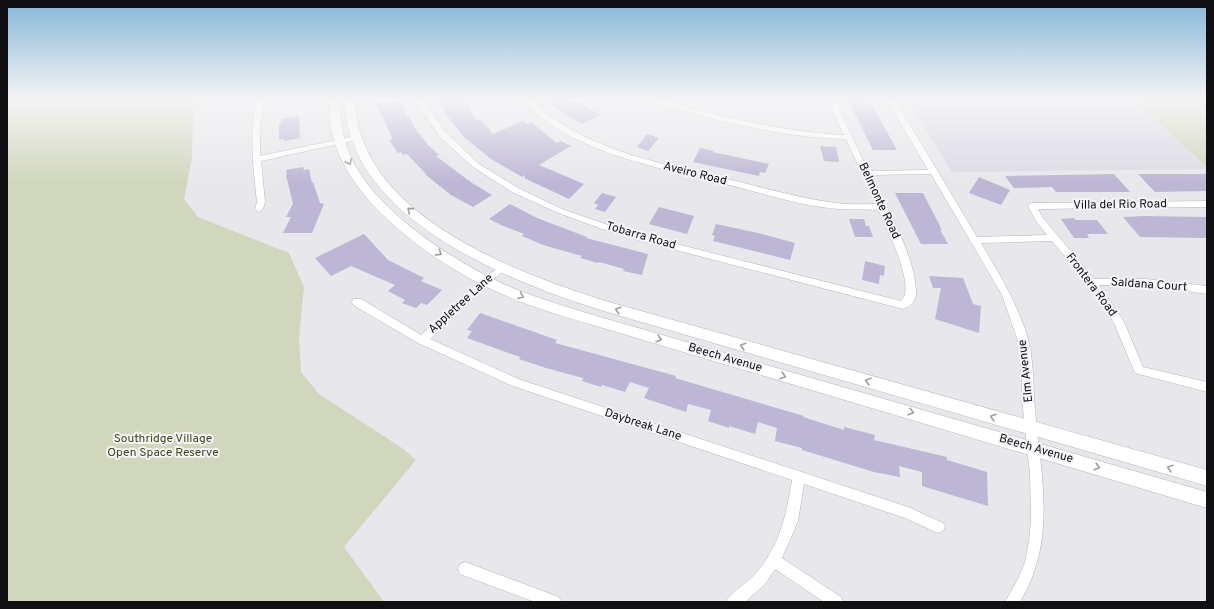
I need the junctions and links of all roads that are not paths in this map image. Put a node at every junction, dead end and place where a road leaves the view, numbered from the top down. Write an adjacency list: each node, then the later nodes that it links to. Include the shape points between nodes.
1 (256, 126): 12 (street)
2 (336, 126): 11 (street, Beech Avenue)
3 (352, 126): 10 (street, Beech Avenue)
4 (436, 126): 26 (street, Tobarra Road, via 464,156 508,187 544,205 631,234)
5 (562, 126): 17 (street, Aveiro Road, via 618,153 641,160 816,202)
6 (762, 126): 9 (street, via 819,137)
7 (843, 126): 9 (street, Belmonte Road)
8 (907, 126): 13 (street, Elm Avenue)
9 (848, 137): 14 (street, Belmonte Road)
10 (356, 138): 11 (street); 21 (street, Beech Avenue, one-way to 10, via 439,234 406,208 378,179)
11 (339, 142): 12 (street); 22 (street, Beech Avenue, one-way to 22, via 362,186 386,212 414,237)
12 (257, 159): 18 (street, via 261,202)
13 (934, 172): 14 (street); 20 (street, Elm Avenue)
14 (866, 173): 17 (street, Belmonte Road)
15 (1207, 204): 16 (street, Villa del Rio Road)
16 (1032, 206): 19 (street, Frontera Road)
17 (881, 207): 26 (street, Belmonte Road, via 900,246 908,273 911,294)
18 (259, 209)
19 (1054, 238): 20 (street); 23 (street, Frontera Road)
20 (974, 240): 29 (street, Elm Avenue, via 1007,296 1022,332)
21 (501, 269): 22 (street, Appletree Lane); 29 (street, Beech Avenue, one-way to 21, via 601,305)
22 (485, 281): 27 (street, Appletree Lane); 30 (street, Beech Avenue, one-way to 30, via 538,303 593,320)
23 (1091, 282): 24 (street, Saldana Court, via 1146,282); 28 (street, Frontera Road, via 1119,322 1139,370)
24 (1207, 290)
25 (357, 302): 27 (street, Daybreak Lane)
26 (903, 305)
27 (422, 340): 31 (street, Daybreak Lane, via 517,383)
28 (1207, 387)
29 (1031, 428): 30 (street, Elm Avenue); 32 (street, Beech Avenue, one-way to 29)
30 (1033, 448): 33 (street, Beech Avenue, one-way to 33); 40 (street, Elm Avenue, via 1037,516 1033,557 1029,573)
31 (799, 476): 34 (street, Daybreak Lane, via 908,513); 35 (street, via 789,527)
32 (1207, 478)
33 (1207, 500)
34 (938, 527)
35 (773, 560): 38 (street, via 752,588); 39 (street)
36 (465, 569): 37 (street)
37 (554, 602)
38 (733, 602)
39 (836, 602)
40 (1012, 602)

